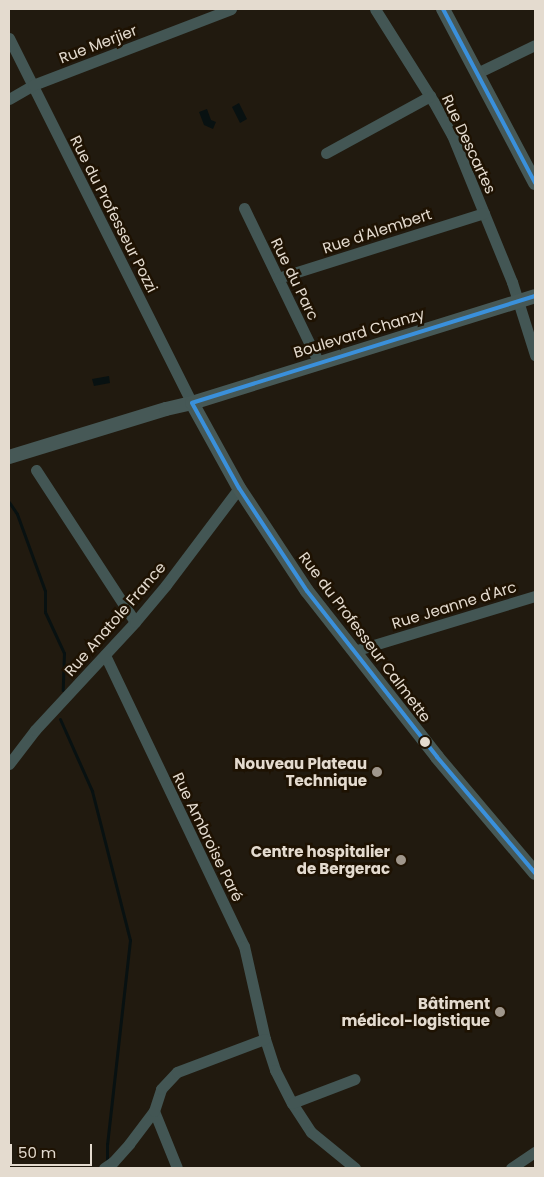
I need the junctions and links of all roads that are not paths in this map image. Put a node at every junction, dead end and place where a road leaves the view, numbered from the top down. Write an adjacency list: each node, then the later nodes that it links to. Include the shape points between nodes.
1 (231, 9): 4 (street, Rue Merjier)
2 (375, 9): 9 (street, Rue Descartes)
3 (443, 9): 7 (main road)
4 (207, 13): 8 (street, Rue Merjier)
5 (9, 38): 8 (street, Rue du Professeur Pozzi)
6 (535, 45): 7 (street)
7 (477, 73): 12 (main road)
8 (33, 86): 10 (street, Rue Merjier); 20 (street, Rue du Professeur Pozzi)
9 (430, 96): 11 (street); 14 (street, Rue Descartes, via 458,150)
10 (9, 99)
11 (326, 153)
12 (535, 183)
13 (244, 208): 15 (street, Rue du Parc)
14 (484, 213): 15 (street, Rue d'Alembert); 17 (street, Rue Descartes)
15 (278, 278): 19 (street, Rue du Parc)
16 (535, 296): 17 (main road, Boulevard Chanzy)
17 (517, 302): 18 (street, Rue Descartes); 19 (main road, Boulevard Chanzy)
18 (535, 355)
19 (319, 363): 20 (main road, Boulevard Chanzy)
20 (192, 403): 21 (main road, Boulevard Chanzy); 23 (main road, Rue du Professeur Calmette)
21 (9, 457)
22 (36, 470): 25 (street)
23 (239, 488): 25 (street, Rue Anatole France); 26 (main road, Rue du Professeur Calmette, via 306,591)
24 (535, 596): 26 (street, Rue Jeanne d'Arc)
25 (135, 622): 27 (street, Rue Anatole France)
26 (354, 651): 29 (main road, Rue du Professeur Calmette, via 437,757)
27 (105, 655): 28 (street, Rue Anatole France, via 35,730); 30 (street, Rue Ambroise Paré, via 244,946)
28 (9, 764)
29 (535, 873)
30 (265, 1039): 32 (street, Rue Ambroise Paré, via 275,1070); 33 (street, via 177,1072 161,1089)
31 (355, 1079): 32 (street)
32 (292, 1103): 37 (street, Rue Ambroise Paré, via 311,1132)
33 (154, 1111): 35 (street); 36 (street)
34 (535, 1152): 38 (street)
35 (108, 1165)
36 (177, 1168)
37 (354, 1168)
38 (511, 1168)

